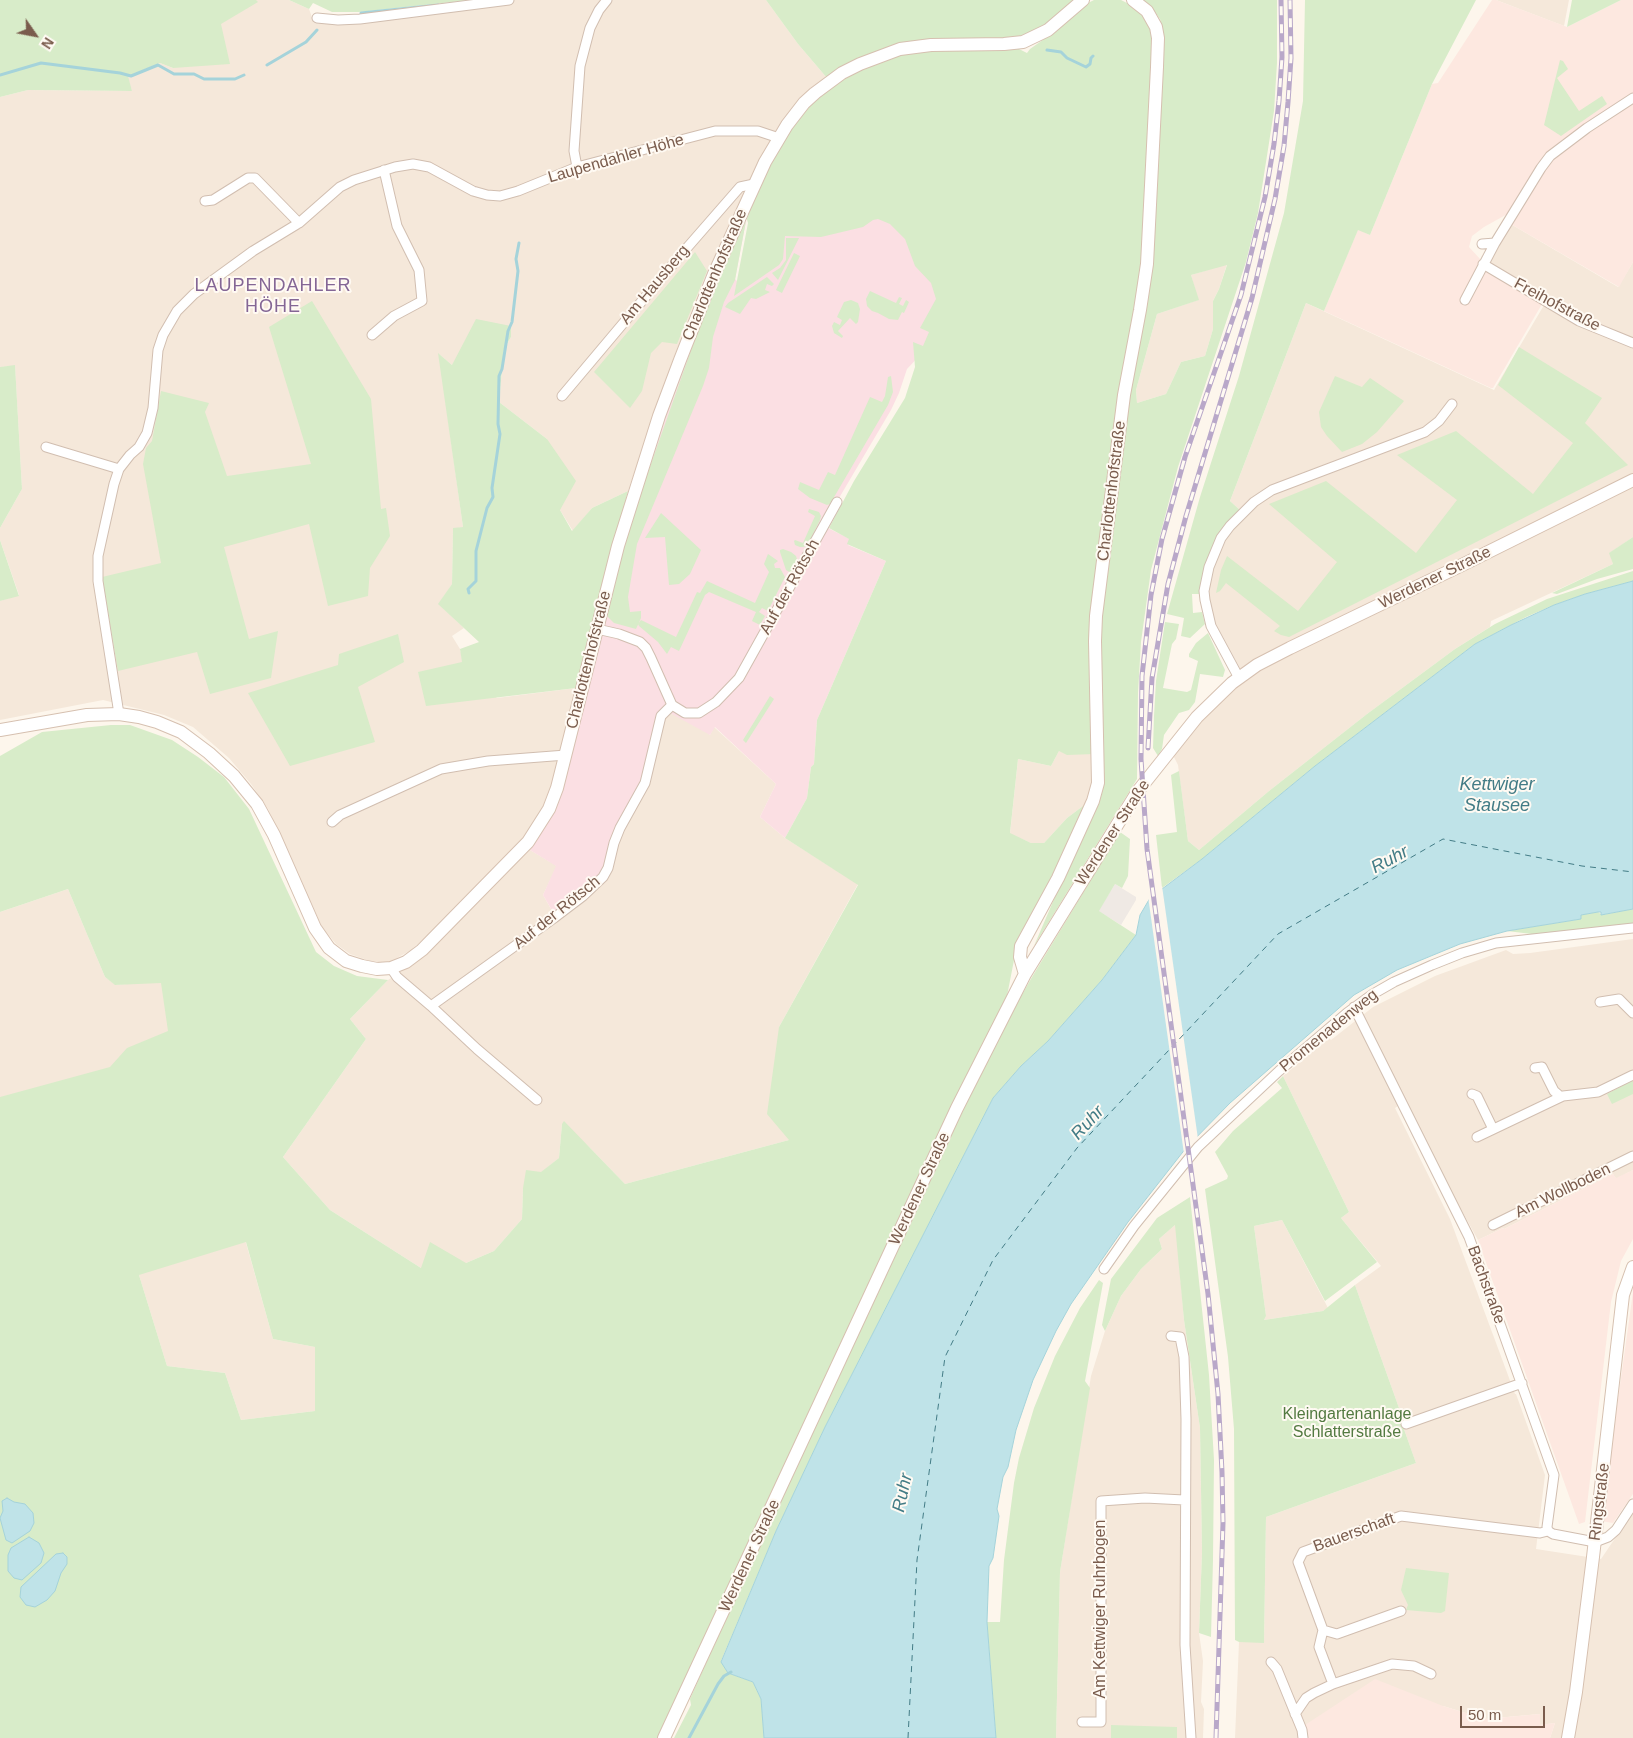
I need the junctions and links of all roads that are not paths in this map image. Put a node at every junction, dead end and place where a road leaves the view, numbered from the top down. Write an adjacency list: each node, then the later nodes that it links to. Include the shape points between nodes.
1 (510, 0): 5 (street, via 360,19)
2 (607, 0): 8 (street, via 590,28 580,66 574,151)
3 (1082, 0): 7 (main road, Charlottenhofstraße, via 1048,30 1023,42 923,46 860,64 815,93)
4 (1133, 0): 34 (main road, Charlottenhofstraße, via 1154,22 1158,59 1147,264 1124,395 1096,616 1098,783 1058,878 1021,946 1020,957)
5 (318, 18)
6 (1633, 98): 13 (street, via 1550,156)
7 (779, 138): 8 (street, Laupendahler Höhe, via 758,131 715,131); 10 (main road, Charlottenhofstraße)
8 (577, 167): 9 (street, Laupendahler Höhe, via 508,194 493,196 473,191 437,170 421,165)
9 (384, 170): 12 (street, Laupendahler Höhe, via 346,183); 17 (street, via 397,226 419,270 422,301 394,316)
10 (754, 184): 19 (street, Am Hausberg, via 740,187); 25 (main road, Charlottenhofstraße, via 710,282 662,408 630,506)
11 (205, 201): 12 (street, via 214,200 248,178 254,178)
12 (299, 223): 22 (street, Laupendahler Höhe, via 253,251 194,294 177,311 158,350 153,408 147,433)
13 (1495, 243): 14 (street); 15 (street)
14 (1482, 244)
15 (1483, 264): 16 (street); 18 (street, Freihofstraße, via 1579,321)
16 (1465, 300)
17 (372, 335)
18 (1633, 342)
19 (562, 396)
20 (1452, 404): 26 (street, via 1425,432 1272,490 1254,502 1230,526 1221,538 1209,567 1204,600 1211,626)
21 (46, 447): 22 (street)
22 (119, 469): 28 (street, Laupendahler Höhe, via 98,556 98,582)
23 (1633, 480): 26 (main road, Werdener Straße, via 1290,648)
24 (837, 502): 27 (street, Auf der Rötsch, via 737,680 716,702 696,714 680,711)
25 (597, 629): 27 (street, via 632,638 643,646); 30 (main road, Charlottenhofstraße)
26 (1239, 678): 34 (main road, Werdener Straße, via 1197,717 1138,791)
27 (672, 704): 36 (street, Auf der Rötsch, via 661,716 645,783 620,828 603,877 569,907)
28 (119, 714): 29 (main road, Charlottenhofstraße, via 87,715); 33 (main road, Charlottenhofstraße, via 156,722 180,732 234,776 257,804 315,928 329,948 346,961 378,969)
29 (0, 730)
30 (566, 755): 31 (street, via 488,761 441,769 340,815); 33 (main road, Charlottenhofstraße, via 549,809 528,842 422,950)
31 (332, 822)
32 (1633, 928): 37 (street, Promenadenweg, via 1484,947 1394,982)
33 (391, 968): 36 (street)
34 (1025, 974): 64 (main road, Werdener Straße, via 957,1108)
35 (1600, 1002): 38 (street, via 1620,999)
36 (431, 1006): 43 (street)
37 (1354, 1007): 49 (street, Promenadenweg, via 1198,1147); 51 (street, Bachstraße, via 1469,1237)
38 (1633, 1013)
39 (1535, 1068): 42 (street, via 1542,1068 1554,1091)
40 (1633, 1074): 42 (street, via 1598,1092)
41 (1472, 1094): 44 (street, via 1477,1096)
42 (1561, 1097): 44 (street)
43 (537, 1100)
44 (1493, 1129): 45 (street)
45 (1477, 1137)
46 (1633, 1156): 47 (street, Am Wollboden)
47 (1493, 1225)
48 (1633, 1267): 56 (main road, Ringstraße, via 1622,1302)
49 (1104, 1269)
50 (1171, 1336): 53 (street, via 1180,1337 1184,1357)
51 (1522, 1383): 52 (street); 55 (street, Bachstraße, via 1554,1475)
52 (1406, 1424)
53 (1184, 1500): 63 (street, Am Kettwiger Ruhrbogen, via 1101,1501 1101,1722); 65 (street, via 1184,1645)
54 (1633, 1504): 56 (street, via 1616,1530)
55 (1548, 1531): 56 (street); 58 (street, Bauerschaft, via 1401,1516 1303,1552 1298,1562)
56 (1595, 1542): 67 (main road, Ringstraße)
57 (1401, 1611): 58 (street, via 1337,1634)
58 (1323, 1630): 61 (street, Bauerschaft, via 1319,1647)
59 (1271, 1662): 62 (street, via 1277,1669)
60 (1431, 1674): 61 (street, via 1414,1666 1392,1664)
61 (1333, 1684): 62 (street, via 1306,1698)
62 (1295, 1714): 66 (street)
63 (1082, 1722)
64 (664, 1738)
65 (1191, 1738)
66 (1303, 1738)
67 (1568, 1738)

